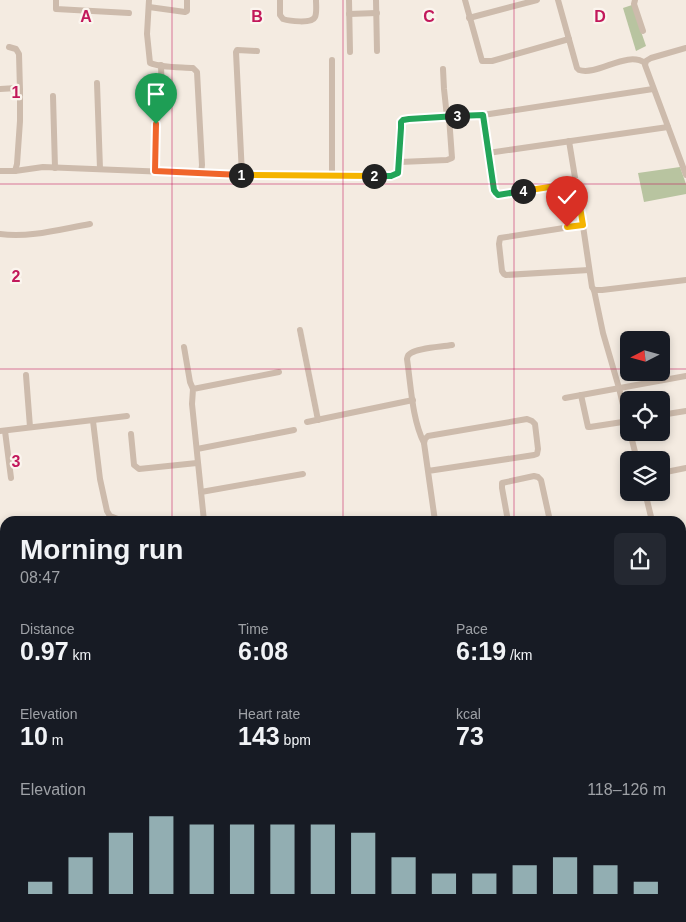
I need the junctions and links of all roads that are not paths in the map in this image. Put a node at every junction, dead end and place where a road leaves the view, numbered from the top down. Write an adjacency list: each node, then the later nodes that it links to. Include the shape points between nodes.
1 (56, 0): 12 (street, via 58,10)
2 (188, 0): 11 (street, via 187,12)
3 (280, 0): 4 (street, via 283,19 308,22 315,19)
4 (316, 0)
5 (349, 0): 14 (street)
6 (376, 0): 13 (street)
7 (465, 0): 15 (street)
8 (538, 0): 15 (street)
9 (558, 0): 17 (street)
10 (635, 0): 16 (street)
11 (149, 3): 25 (street, via 150,63)
12 (129, 13)
13 (377, 13): 14 (street); 21 (street)
14 (349, 14): 22 (street)
15 (470, 18): 17 (street, via 480,60 484,62)
16 (643, 31)
17 (569, 39): 24 (street, via 577,68 581,71 631,59)
18 (9, 47): 30 (street, via 19,54)
19 (686, 48): 24 (street, via 651,58)
20 (257, 51): 44 (street, via 236,52)
21 (377, 51)
22 (350, 52)
23 (332, 60): 45 (street)
24 (645, 63): 28 (street)
25 (161, 66): 42 (street, via 162,101 156,124); 43 (street, via 193,68 197,72)
26 (443, 69): 33 (street)
27 (97, 83): 39 (street)
28 (653, 89): 32 (street); 34 (street)
29 (0, 90): 30 (street)
30 (20, 90): 41 (street)
31 (53, 96): 38 (street)
32 (483, 115): 33 (street); 36 (street)
33 (448, 117): 37 (street, via 403,120); 37 (street, via 452,158)
34 (668, 127): 35 (street); 46 (street)
35 (569, 141): 36 (street); 47 (street)
36 (488, 152): 47 (street, via 494,190 498,195)
37 (400, 162): 45 (street, via 398,173 391,176)
38 (55, 168): 39 (street); 41 (street)
39 (100, 169): 42 (street)
40 (0, 170): 41 (street)
41 (15, 171)
42 (155, 171): 43 (street)
43 (201, 173): 44 (street)
44 (242, 175): 45 (street)
45 (332, 175)
46 (686, 175)
47 (576, 183): 49 (street)
48 (90, 224): 50 (street, via 22,235)
49 (583, 225): 51 (street); 51 (street, via 500,238 502,271 508,275)
50 (0, 234)
51 (589, 270): 53 (street)
52 (686, 280): 53 (street)
53 (594, 290): 60 (street)
54 (300, 330): 69 (street)
55 (452, 345): 65 (street, via 413,352 408,356)
56 (184, 347): 61 (street)
57 (280, 372): 61 (street)
58 (26, 376): 73 (street)
59 (686, 376): 60 (street)
60 (619, 388): 62 (street); 63 (street)
61 (193, 389): 78 (street)
62 (620, 392)
63 (581, 395): 64 (street); 72 (street, via 588,427)
64 (565, 398)
65 (413, 400): 69 (street); 77 (street)
66 (686, 411): 67 (street)
67 (670, 414)
68 (127, 416): 70 (street)
69 (318, 420): 71 (street)
70 (93, 421): 73 (street); 87 (street, via 100,479)
71 (307, 422)
72 (620, 423)
73 (30, 428): 75 (street)
74 (294, 430): 78 (street)
75 (2, 431): 84 (street)
76 (131, 434): 79 (street, via 134,465 139,469)
77 (424, 443): 81 (street); 81 (street, via 428,436 527,419 535,424 538,454 534,456)
78 (197, 449): 79 (street)
79 (197, 463): 85 (street)
80 (686, 468): 82 (street)
81 (428, 471): 89 (street)
82 (670, 471)
83 (303, 474): 85 (street)
84 (11, 478)
85 (201, 492): 88 (street)
86 (647, 501): 92 (street)
87 (110, 516)
88 (203, 516)
89 (434, 516)
90 (507, 516): 91 (street, via 502,483 538,476)
91 (549, 516)
92 (651, 516)

